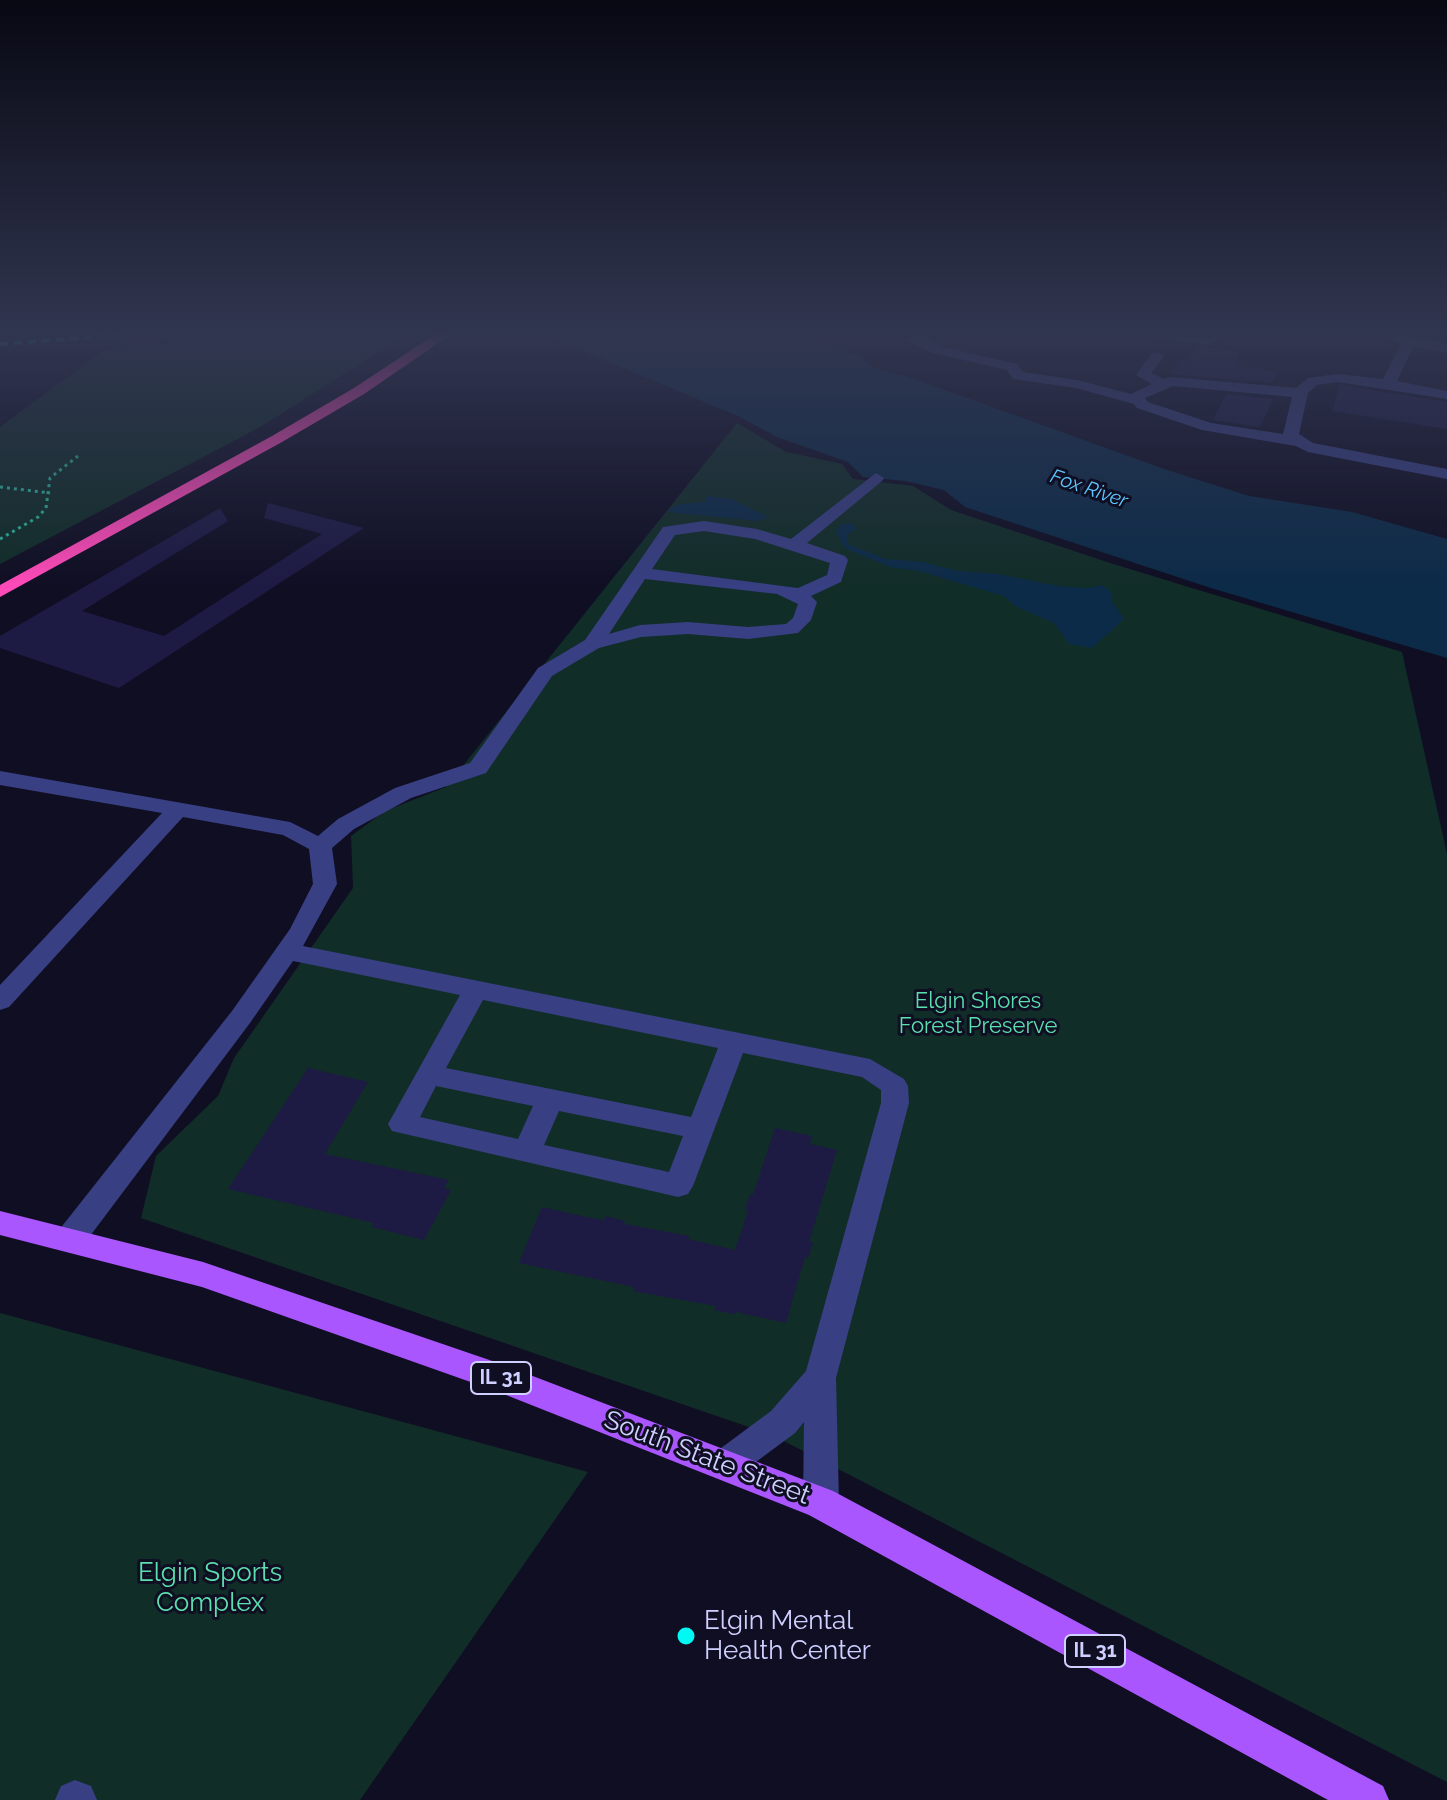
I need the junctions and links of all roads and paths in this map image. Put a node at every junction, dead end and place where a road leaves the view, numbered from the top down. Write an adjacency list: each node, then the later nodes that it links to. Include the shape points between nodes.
1 (290, 419): 14 (highway)
2 (311, 419): 15 (highway)
3 (1190, 419): 5 (lane, via 1207,427)
4 (1293, 419): 5 (lane, via 1291,435)
5 (1296, 441): 7 (lane)
6 (78, 456): 10 (path, via 50,478)
7 (1447, 474)
8 (876, 478): 12 (lane)
9 (0, 487): 10 (path)
10 (50, 493): 11 (path, via 38,517)
11 (0, 539)
12 (794, 545): 13 (lane, via 757,534 686,526 669,531); 16 (lane, via 839,560 835,578)
13 (639, 573): 16 (lane); 17 (lane)
14 (0, 576)
15 (0, 594)
16 (797, 595): 17 (lane, via 808,602 802,620 791,629 640,631)
17 (592, 644): 20 (lane, via 545,672 478,768 403,793 346,824)
18 (0, 778): 19 (lane)
19 (176, 811): 20 (lane, via 290,829); 23 (lane)
20 (320, 846): 21 (lane, via 325,884)
21 (287, 951): 22 (lane); 30 (lane)
22 (476, 989): 24 (lane); 25 (lane)
23 (0, 1001)
24 (734, 1042): 27 (lane); 31 (lane, via 870,1069 894,1086 895,1103)
25 (429, 1075): 26 (lane); 28 (lane, via 402,1124)
26 (550, 1099): 27 (lane); 28 (lane)
27 (700, 1129): 28 (lane, via 678,1186)
28 (527, 1151)
29 (0, 1223): 30 (main road, South State Street / IL 31)
30 (70, 1239): 32 (main road, South State Street / IL 31, via 203,1275 461,1364)
31 (820, 1378): 32 (lane, via 783,1422); 33 (lane)
32 (725, 1465): 33 (main road, South State Street / IL 31)
33 (821, 1503): 34 (main road, South State Street / IL 31)
34 (1369, 1800)

